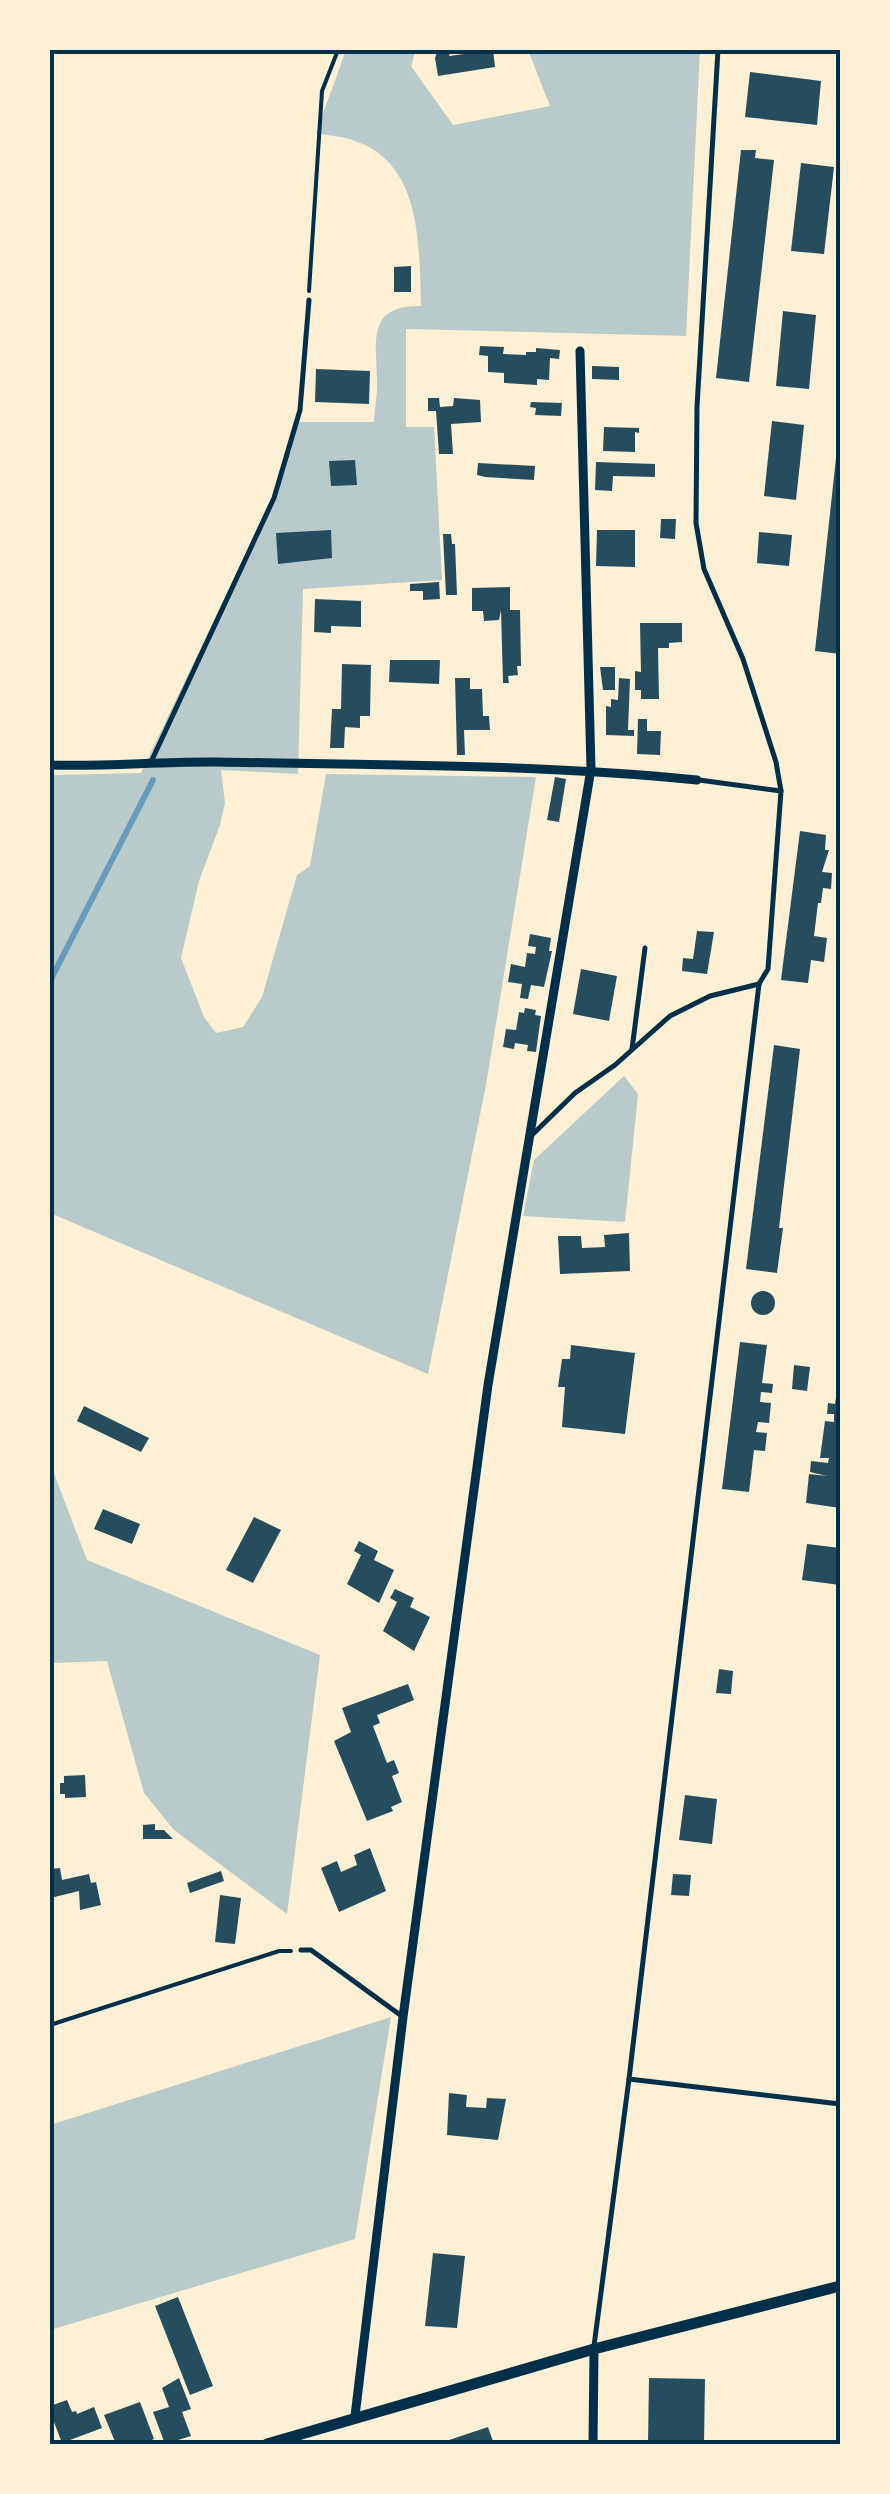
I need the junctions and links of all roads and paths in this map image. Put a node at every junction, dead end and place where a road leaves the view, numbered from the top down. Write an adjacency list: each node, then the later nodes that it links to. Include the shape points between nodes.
1 (338, 50): 3 (path, via 322,92)
2 (718, 50): 9 (lane, via 696,523 704,568 743,659)
3 (309, 300): 5 (lane, via 300,410 274,498)
4 (580, 351): 7 (street)
5 (150, 764): 6 (street); 7 (street)
6 (50, 765)
7 (591, 770): 8 (street); 13 (street)
8 (698, 780): 9 (lane)
9 (781, 791): 11 (lane, via 768,969)
10 (644, 948): 12 (lane)
11 (759, 984): 12 (lane, via 710,996 670,1016); 17 (lane)
12 (632, 1049): 13 (lane)
13 (532, 1134): 15 (street, via 488,1385)
14 (301, 1950): 15 (lane, via 311,1950); 16 (path, via 278,1951)
15 (403, 2017): 21 (street)
16 (50, 2025)
17 (630, 2079): 18 (lane); 20 (lane)
18 (840, 2104)
19 (840, 2286): 20 (street)
20 (594, 2349): 21 (street); 23 (street)
21 (355, 2416): 22 (street)
22 (268, 2444)
23 (594, 2444)

